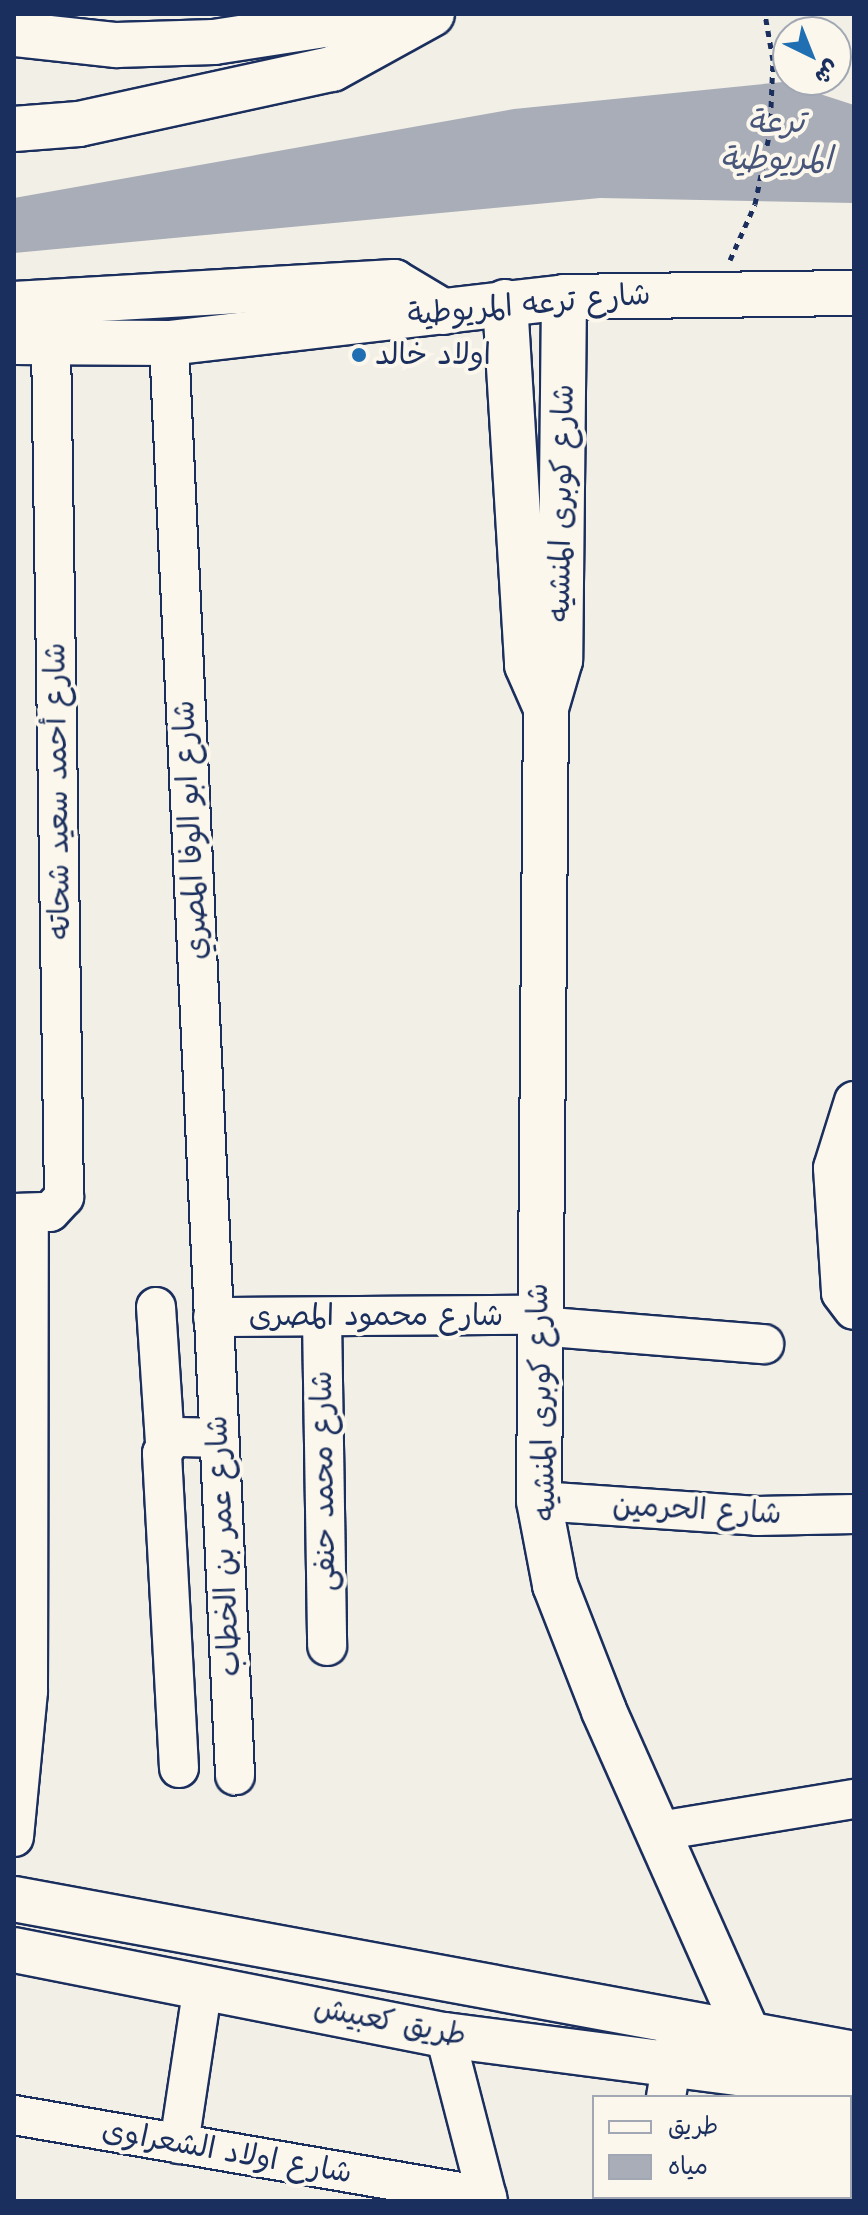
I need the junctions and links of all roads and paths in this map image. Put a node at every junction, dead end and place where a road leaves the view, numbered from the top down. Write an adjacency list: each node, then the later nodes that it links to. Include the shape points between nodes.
1 (394, 14): 4 (main road, via 214,42 116,45)
2 (432, 14): 5 (main road, via 332,69 79,124)
3 (765, 14): 6 (path, via 773,60 770,131 755,204)
4 (14, 34)
5 (14, 129)
6 (716, 290): 7 (main road, شارع ترعه المريوطية); 8 (main road, شارع ترعه المريوطية)
7 (854, 293)
8 (564, 297): 9 (main road, شارع ترعه المريوطية); 14 (main road, شارع كوبرى المنشيه, via 560,660)
9 (505, 302): 11 (main road, شارع ترعه المريوطية); 14 (main road, شارع كوبرى المنشيه, via 527,665)
10 (14, 304): 11 (main road, via 394,282)
11 (444, 312): 13 (main road, شارع ترعه المريوطية)
12 (32, 342): 13 (main road, شارع ترعه المريوطية); 17 (street, شارع أحمد سعيد شحاته, via 65,1187 50,1212)
13 (169, 343): 20 (street, شارع ابو الوفا المصري)
14 (546, 708): 22 (main road, شارع كوبرى المنشيه)
15 (854, 1101): 16 (street)
16 (844, 1168): 19 (street, via 841,1293)
17 (21, 1214): 33 (street, via 28,1691)
18 (156, 1307): 25 (street)
19 (854, 1310)
20 (213, 1317): 21 (street, شارع محمود المصرى); 24 (street, شارع عمر بن الخطاب)
21 (322, 1317): 22 (street, شارع محمود المصرى); 28 (street, شارع محمد حنفى)
22 (538, 1320): 23 (street, شارع محمود المصرى); 26 (main road, شارع كوبرى المنشيه)
23 (764, 1344)
24 (219, 1438): 25 (street); 30 (street, شارع عمر بن الخطاب)
25 (165, 1443): 29 (street)
26 (539, 1501): 27 (street, شارع الحرمين, via 757,1516); 32 (main road, شارع كوبرى المنشيه, via 555,1585)
27 (854, 1514)
28 (327, 1646)
29 (179, 1768)
30 (235, 1775)
31 (854, 1799): 32 (street)
32 (660, 1831): 40 (main road, شارع كوبرى المنشيه)
33 (14, 1837)
34 (14, 1899): 39 (main road, طريق كعبيش)
35 (14, 1950): 36 (main road, طريق كعبيش)
36 (203, 1986): 37 (main road, طريق كعبيش); 43 (street)
37 (445, 2035): 39 (main road, طريق كعبيش); 44 (street)
38 (854, 2054): 40 (main road)
39 (672, 2063): 40 (main road, طريق كعبيش)
40 (766, 2070): 41 (main road)
41 (854, 2088)
42 (14, 2115): 43 (street, شارع اولاد الشعراوى)
43 (179, 2144): 44 (street, شارع اولاد الشعراوى)
44 (488, 2199)

